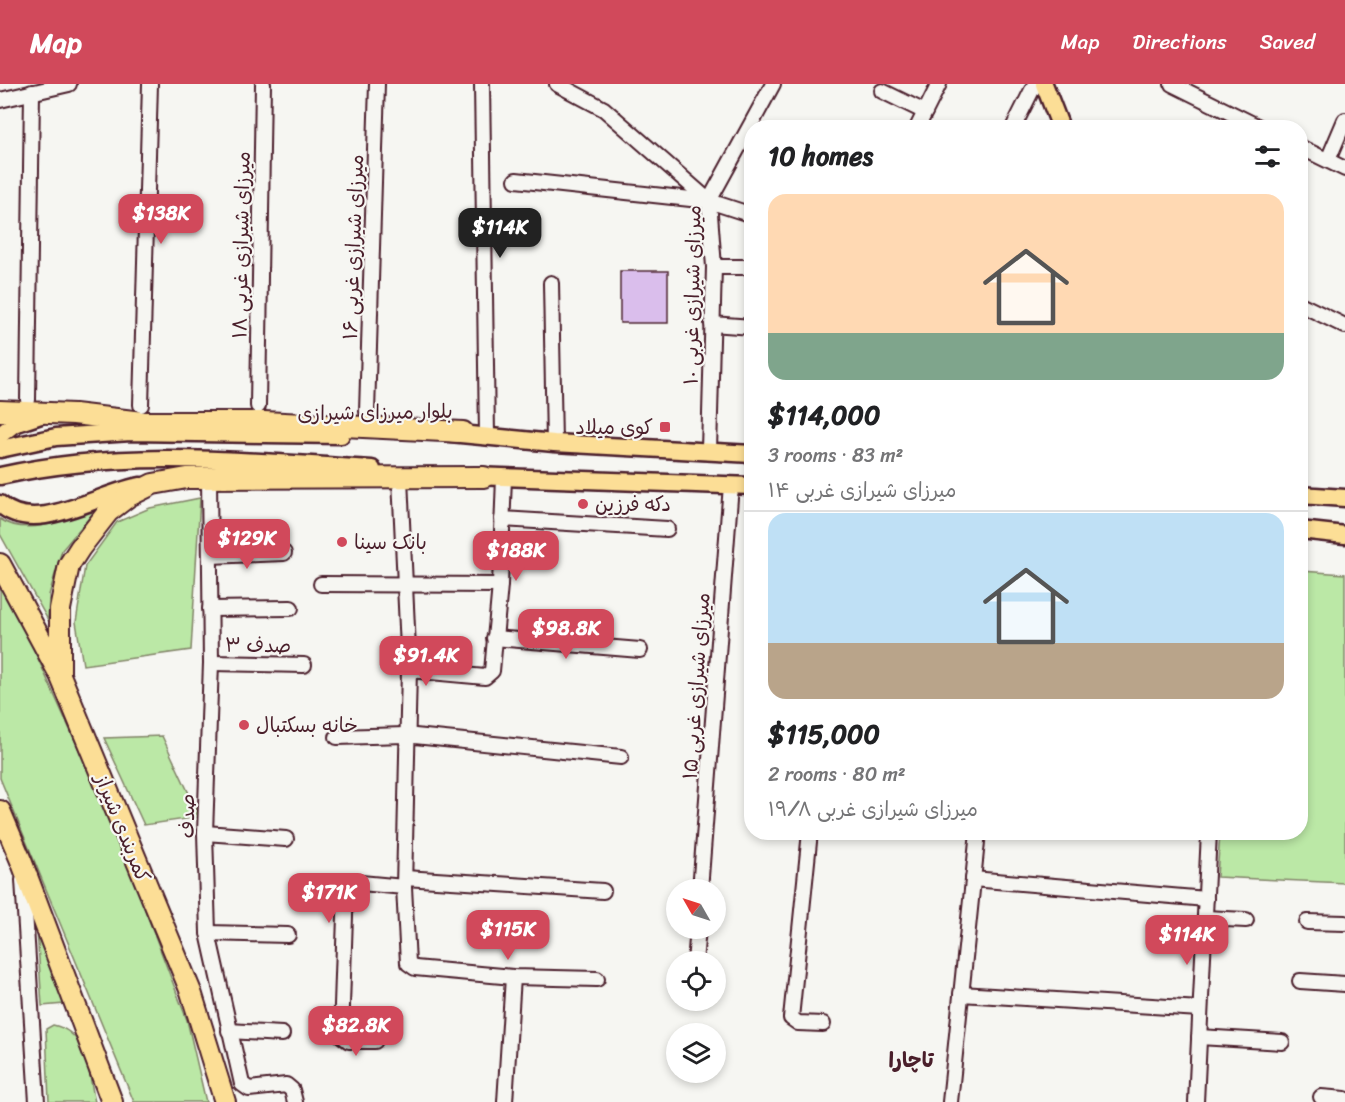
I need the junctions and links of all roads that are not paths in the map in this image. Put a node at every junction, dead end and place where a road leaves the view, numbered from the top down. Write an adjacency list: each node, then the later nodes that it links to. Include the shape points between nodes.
1 (69, 84): 13 (street)
2 (150, 84): 37 (street)
3 (264, 84): 38 (street, ۱۸ میرزای شیرازی غربی)
4 (377, 84): 40 (street, ۱۶ میرزای شیرازی غربی)
5 (482, 84): 44 (street)
6 (556, 84): 27 (street, via 604,109)
7 (773, 84): 16 (street, ۱۰ میرزای شیرازی غربی)
8 (939, 84): 15 (street)
9 (1035, 84): 18 (street)
10 (1044, 84): 19 (main road)
11 (1180, 86): 20 (street)
12 (882, 91): 15 (street)
13 (32, 92): 14 (street); 36 (street)
14 (0, 100)
15 (925, 112): 17 (street)
16 (754, 120)
17 (921, 120)
18 (1017, 120)
19 (1057, 120)
20 (1246, 120)
21 (1345, 120): 24 (street)
22 (744, 138): 27 (street, ۱۰ میرزای شیرازی غربی)
23 (1308, 151): 24 (street)
24 (1328, 160): 25 (street)
25 (1345, 169)
26 (516, 180): 27 (street)
27 (710, 201): 28 (street); 29 (street, ۱۰ میرزای شیرازی غربی)
28 (744, 212)
29 (714, 267): 30 (street); 33 (street, ۱۰ میرزای شیرازی غربی)
30 (744, 267)
31 (551, 283): 45 (street)
32 (1308, 308): 35 (street)
33 (712, 324): 34 (street); 47 (street, ۱۰ میرزای شیرازی غربی)
34 (744, 326)
35 (1345, 326)
36 (28, 400)
37 (141, 405)
38 (258, 406)
39 (0, 411): 41 (highway)
40 (368, 412)
41 (50, 413): 42 (highway, via 142,422 264,422); 43 (main road, via 14,424)
42 (463, 432): 44 (main road, بلوار میرزای شیرازی); 46 (main road, بلوار میرزای شیرازی, via 372,437 131,432 57,437)
43 (0, 435)
44 (486, 435): 45 (main road, بلوار میرزای شیرازی)
45 (554, 443): 47 (main road, بلوار میرزای شیرازی)
46 (0, 449)
47 (709, 450): 48 (main road, بلوار میرزای شیرازی)
48 (744, 453)
49 (0, 476): 50 (main road, via 54,466 160,457)
50 (484, 477): 51 (main road); 54 (highway)
51 (504, 477): 55 (main road); 60 (street)
52 (187, 478): 53 (highway); 59 (main road, via 130,487 44,516 18,515); 77 (highway, via 153,484 129,496 108,512 69,565 60,609)
53 (209, 478): 54 (highway); 65 (street, صدف)
54 (400, 479): 67 (street)
55 (730, 484): 56 (main road); 88 (street, ۱۵ میرزای شیرازی غربی)
56 (744, 485)
57 (1308, 496): 58 (main road)
58 (1345, 498)
59 (0, 504)
60 (502, 519): 61 (street); 69 (street)
61 (667, 529)
62 (1308, 531): 63 (main road)
63 (1345, 535)
64 (284, 553): 65 (street)
65 (210, 556): 71 (street, صدف)
66 (0, 564): 77 (highway, کمربندی شیراز)
67 (406, 583): 68 (street); 69 (street); 76 (street)
68 (321, 584)
69 (500, 585): 72 (street)
70 (291, 608): 71 (street)
71 (210, 609): 74 (street, صدف)
72 (494, 638): 73 (street); 76 (street, via 489,675)
73 (640, 650)
74 (211, 663): 75 (street, صدف ۳); 82 (street, صدف)
75 (304, 666)
76 (409, 670): 78 (street)
77 (60, 675): 112 (highway, کمربندی شیراز, via 191,992)
78 (405, 735): 79 (street); 80 (street); 90 (street)
79 (338, 737)
80 (621, 757)
81 (0, 811): 87 (highway)
82 (205, 833): 83 (street); 97 (street, صدف)
83 (286, 838)
84 (809, 840): 105 (street, via 791,1018 798,1023)
85 (977, 840): 89 (street)
86 (1209, 840): 92 (street)
87 (22, 862): 114 (street); 115 (highway)
88 (701, 879)
89 (973, 879): 92 (street); 103 (street)
90 (405, 882): 91 (street); 99 (street, via 411,966); 109 (street, via 350,882 346,886 341,1035 344,1040)
91 (603, 891)
92 (1206, 899): 93 (street)
93 (1205, 918): 94 (street); 104 (street)
94 (1246, 920)
95 (1307, 922): 96 (street)
96 (1345, 923)
97 (208, 933): 98 (street); 106 (street, صدف)
98 (288, 935)
99 (513, 977): 100 (street); 117 (street)
100 (597, 979)
101 (1300, 981): 102 (street)
102 (1345, 984)
103 (961, 994): 104 (street); 118 (street)
104 (1200, 1009): 108 (street)
105 (823, 1024)
106 (229, 1030): 107 (street); 116 (street, صدف, via 242,1084 249,1089 286,1085 292,1090)
107 (282, 1034)
108 (1199, 1037): 110 (street); 119 (street)
109 (375, 1041)
110 (1282, 1042)
111 (1321, 1097): 113 (street)
112 (224, 1099)
113 (1345, 1099)
114 (37, 1102)
115 (112, 1102)
116 (294, 1102)
117 (505, 1102)
118 (950, 1102)
119 (1196, 1102)

